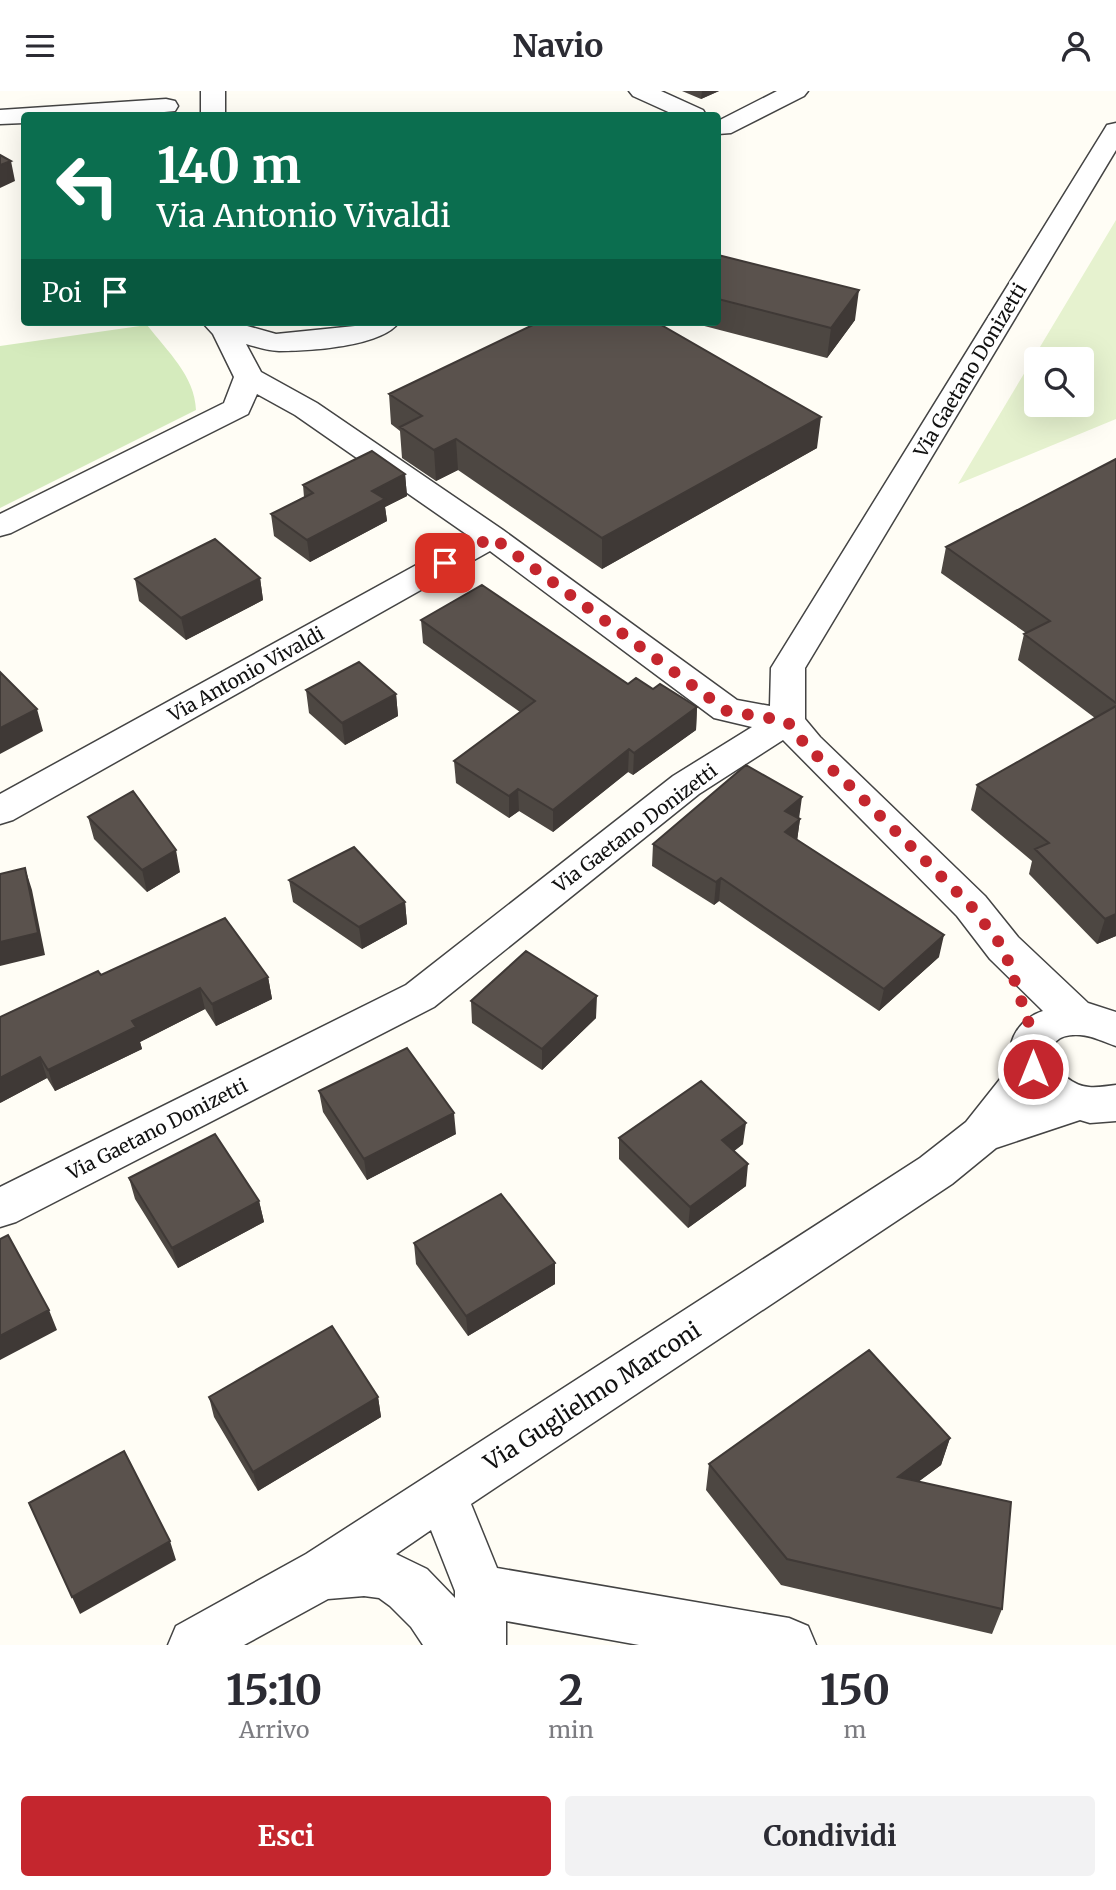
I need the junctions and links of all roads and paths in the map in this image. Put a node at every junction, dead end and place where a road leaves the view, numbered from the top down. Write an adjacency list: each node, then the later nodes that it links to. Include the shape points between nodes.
1 (213, 91): 6 (street)
2 (641, 91): 7 (street)
3 (796, 91): 11 (street)
4 (170, 100): 5 (street)
5 (50, 112)
6 (213, 112)
7 (687, 112)
8 (21, 115): 9 (street)
9 (0, 117)
10 (1116, 130): 17 (street, Via Gaetano Donizetti, via 788,668)
11 (723, 135)
12 (220, 326): 13 (street, via 276,343 361,334); 14 (street)
13 (377, 326)
14 (249, 377): 15 (street, via 237,408); 16 (street, via 306,409)
15 (0, 526)
16 (492, 537): 17 (street, via 727,711); 18 (street, Via Antonio Vivaldi)
17 (787, 721): 19 (street, via 807,747 971,906); 25 (street, Via Gaetano Donizetti, via 686,785 420,996)
18 (0, 811)
19 (1004, 949): 20 (street); 22 (street)
20 (1077, 1018): 21 (street); 22 (street, Via Guglielmo Marconi, via 1044,1027)
21 (1116, 1031)
22 (1033, 1054): 23 (street, Via Guglielmo Marconi, via 1051,1090); 24 (street, Via Guglielmo Marconi)
23 (1096, 1104): 24 (street, Via Guglielmo Marconi)
24 (981, 1135): 26 (street, Via Guglielmo Marconi, via 936,1171)
25 (0, 1208)
26 (441, 1493): 27 (street, Via Guglielmo Marconi); 28 (street)
27 (321, 1574): 29 (street, Via Guglielmo Marconi); 30 (street, via 372,1571 402,1583 424,1603)
28 (481, 1591): 31 (street); 32 (street)
29 (195, 1645)
30 (452, 1645)
31 (479, 1645)
32 (789, 1645)

